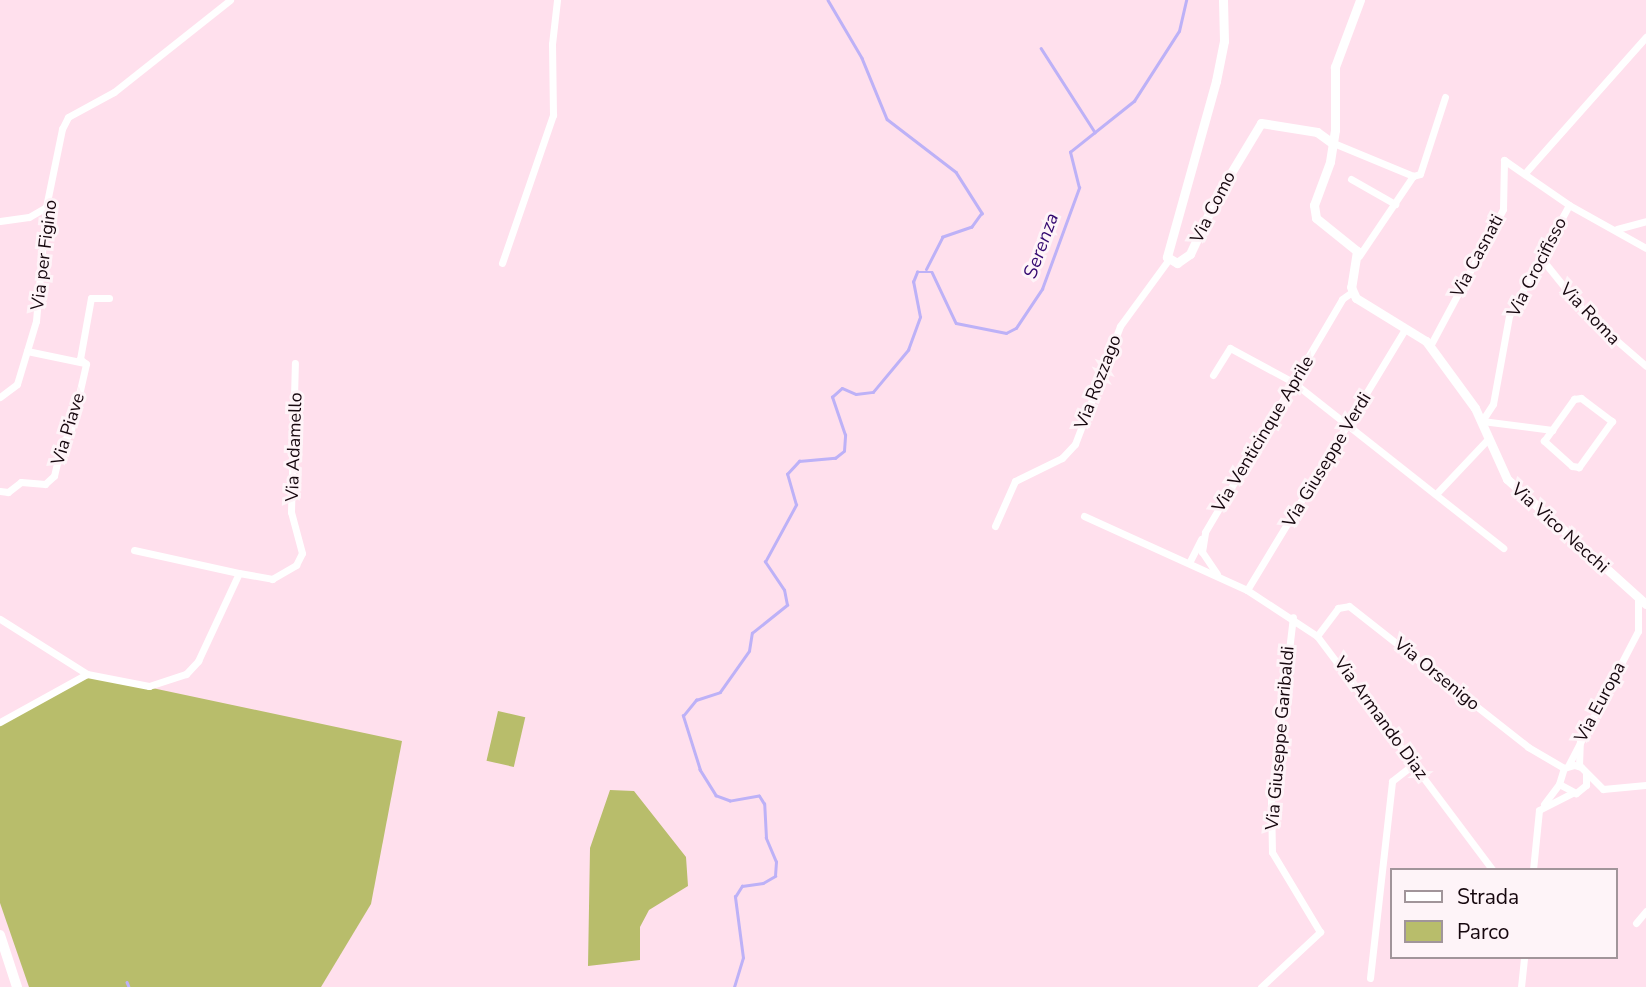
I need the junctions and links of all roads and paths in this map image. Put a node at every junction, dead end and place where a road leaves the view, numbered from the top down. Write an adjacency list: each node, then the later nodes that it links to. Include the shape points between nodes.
1 (230, 0): 14 (street, Via per Figino, via 114,92 79,108 61,129)
2 (557, 0): 22 (street, via 553,115)
3 (1223, 0): 21 (street, Via Como, via 1224,41 1216,81 1196,140)
4 (1360, 0): 7 (street, via 1335,67 1336,126)
5 (1646, 37): 9 (street)
6 (1445, 97): 10 (street, via 1432,145 1420,174)
7 (1331, 142): 10 (street, Via Como); 19 (street, via 1332,157 1314,214 1354,245); 21 (street, Via Como, via 1317,132 1261,123 1217,196 1190,254 1177,263)
8 (1504, 160): 9 (street, Via Crocifisso); 26 (street, Via Casnati, via 1503,209)
9 (1526, 172): 13 (street, Via Crocifisso)
10 (1413, 176): 12 (street)
11 (1351, 180): 12 (street)
12 (1395, 204): 19 (street)
13 (1569, 205): 17 (street); 20 (street, Via Crocifisso)
14 (46, 207): 15 (street, via 29,218); 27 (street, Via per Figino, via 36,321)
15 (0, 221)
16 (1646, 221): 17 (street)
17 (1617, 229): 18 (street)
18 (1646, 248)
19 (1359, 256): 23 (street)
20 (1541, 257): 30 (street, Via Roma, via 1586,314); 34 (street, Via Crocifisso, via 1509,316 1493,404)
21 (1169, 258): 41 (street, Via Rozzago, via 1120,326 1075,444 1062,458 1015,481)
22 (502, 263)
23 (1352, 292): 25 (street, Via Vico Necchi); 32 (street, Via Venticinque Aprile, via 1342,299)
24 (109, 298): 29 (street, Via Piave, via 91,298 80,359)
25 (1405, 328): 26 (street, Via Vico Necchi); 35 (street, Via Giuseppe Verdi)
26 (1430, 346): 34 (street, Via Vico Necchi)
27 (27, 351): 29 (street); 33 (street, Via per Figino, via 17,384)
28 (296, 363): 46 (street, Via Adamello, via 291,513 302,553 286,574 272,579)
29 (86, 364): 38 (street, Via Piave, via 70,434 62,442 54,476 45,484 21,482 8,492)
30 (1646, 366)
31 (1213, 375): 32 (street, via 1230,348)
32 (1293, 382): 35 (street); 42 (street, Via Venticinque Aprile)
33 (0, 397)
34 (1482, 421): 36 (street); 37 (street, Via Vico Necchi)
35 (1349, 425): 39 (street); 48 (street, Via Giuseppe Verdi)
36 (1552, 430): 36 (street, via 1574,399 1581,398 1612,421 1580,467 1549,449 1544,441)
37 (1488, 439): 39 (street); 49 (street, Via Vico Necchi, via 1507,479)
38 (0, 491)
39 (1436, 494): 43 (street)
40 (1084, 516): 45 (street, Via Armando Diaz)
41 (995, 526)
42 (1205, 532): 45 (street); 47 (street, Via Venticinque Aprile, via 1202,552)
43 (1503, 548)
44 (134, 550): 46 (street)
45 (1189, 563): 47 (street, Via Armando Diaz)
46 (239, 573): 54 (street, via 198,661 186,674 149,686)
47 (1223, 580): 48 (street, Via Armando Diaz)
48 (1247, 590): 50 (street, Via Armando Diaz)
49 (1642, 601): 52 (street, Via Europa)
50 (1293, 617): 53 (street, Via Armando Diaz); 76 (street, Via Giuseppe Garibaldi, via 1271,801 1272,852 1320,932)
51 (0, 619): 54 (street)
52 (1642, 629): 56 (street, Via Europa)
53 (1317, 636): 57 (street, Via Orsenigo, via 1338,608 1349,606); 58 (street, Via Armando Diaz)
54 (88, 674): 55 (street)
55 (0, 722)
56 (1580, 735): 59 (street); 60 (street, Via Europa)
57 (1545, 759): 60 (street, Via Orsenigo); 62 (street)
58 (1415, 763): 68 (street, Via Armando Diaz); 74 (street, via 1392,781)
59 (1579, 766): 60 (street); 61 (street)
60 (1566, 767): 62 (street)
61 (1586, 774): 64 (street); 65 (street)
62 (1559, 781): 66 (street); 67 (street)
63 (1646, 785): 64 (street)
64 (1603, 789): 65 (street)
65 (1582, 790): 66 (street)
66 (1572, 793): 67 (street)
67 (1539, 810): 69 (street)
68 (1492, 868)
69 (1533, 868)
70 (1646, 911): 71 (street)
71 (1636, 923)
72 (0, 935): 75 (main road)
73 (1524, 959): 77 (street)
74 (1370, 978)
75 (17, 987)
76 (1261, 987)
77 (1521, 987)

